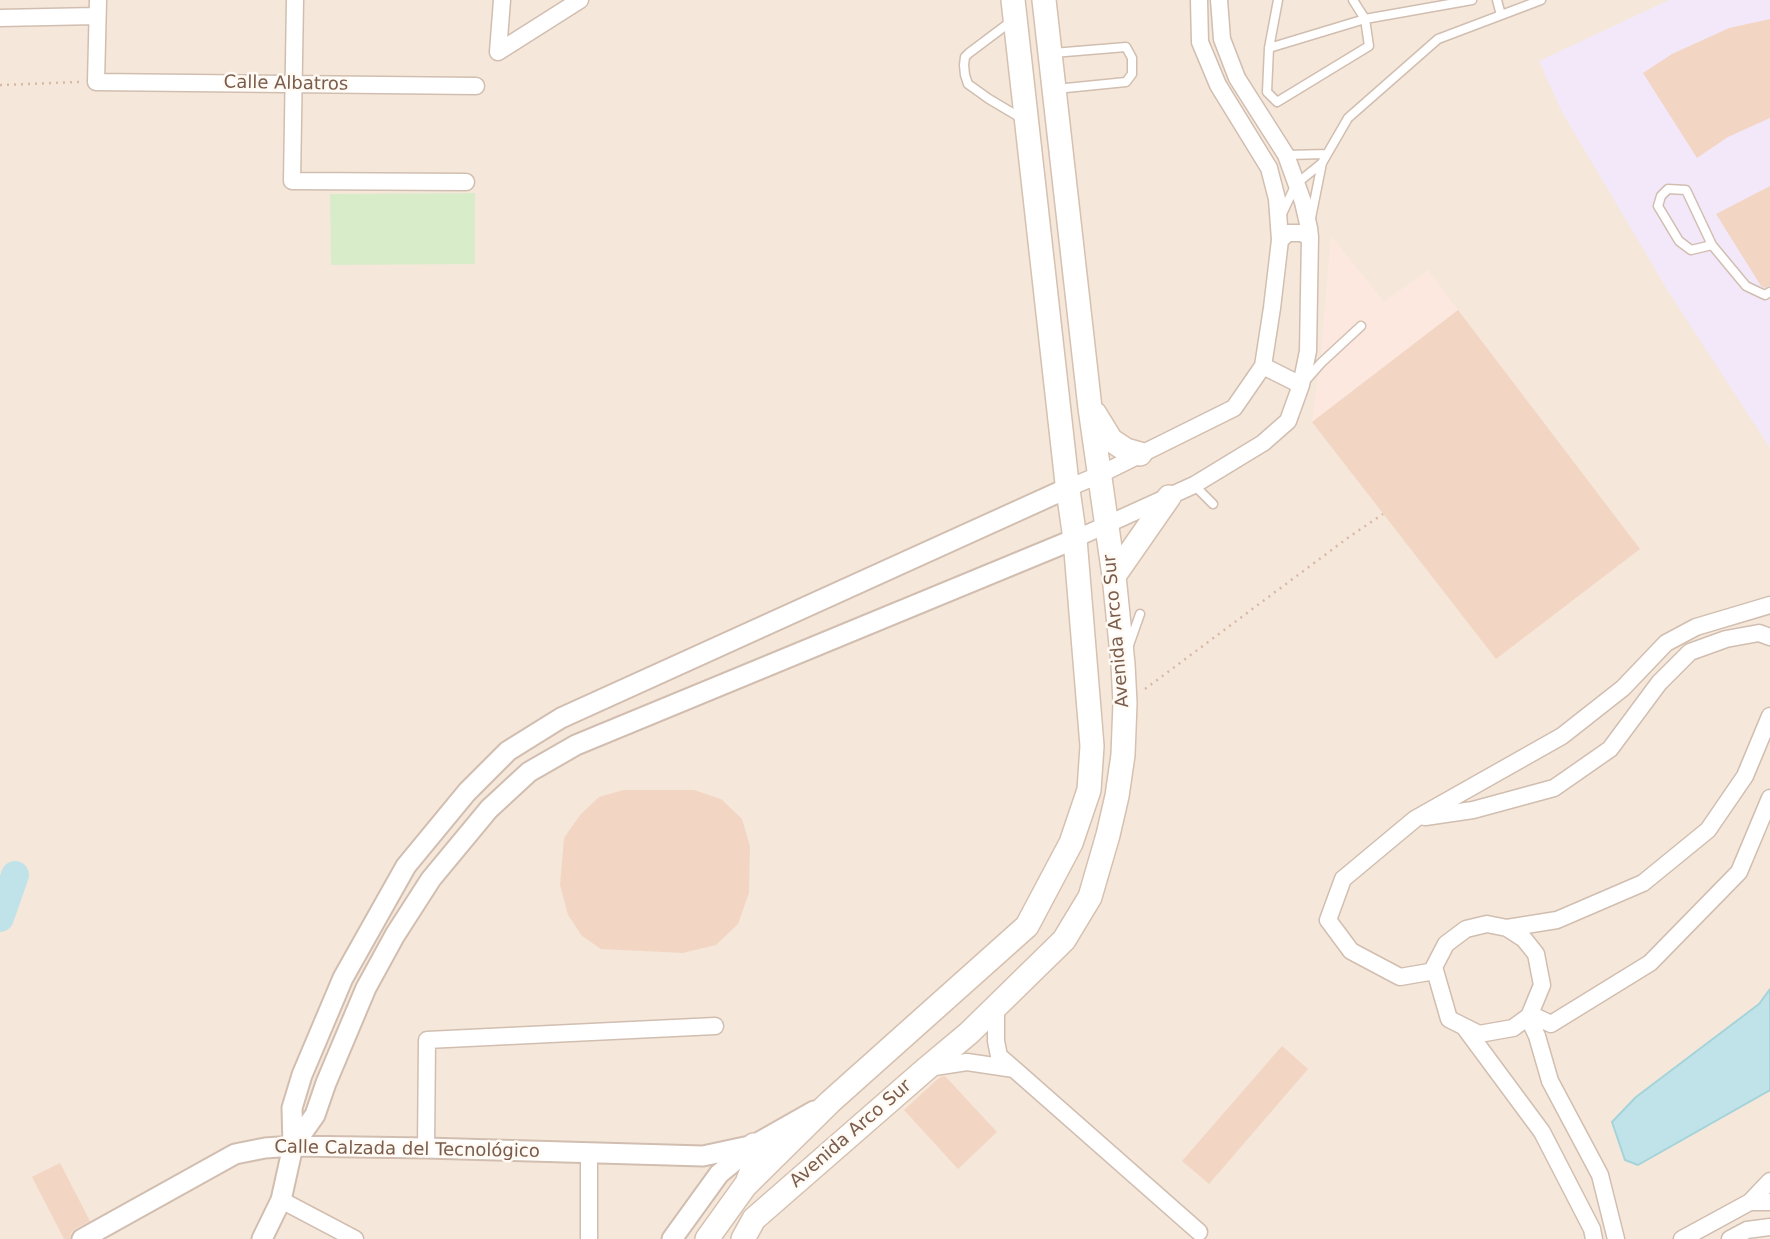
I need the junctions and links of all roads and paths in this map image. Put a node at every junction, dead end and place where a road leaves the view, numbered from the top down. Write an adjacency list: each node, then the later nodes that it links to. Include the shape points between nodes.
1 (295, 0): 20 (street)
2 (502, 0): 3 (street, via 498,52)
3 (580, 0)
4 (1044, 0): 18 (main road, Avenida Arco Sur)
5 (1199, 0): 27 (street, via 1200,42 1218,85)
6 (1219, 0): 26 (street, via 1222,38 1237,78)
7 (1278, 0): 17 (lane)
8 (1353, 0): 16 (lane)
9 (1472, 0): 16 (lane)
10 (1497, 0): 14 (lane)
11 (1541, 0): 14 (lane)
12 (97, 8): 15 (street); 19 (street)
13 (1014, 9): 24 (main road, Avenida Arco Sur); 24 (lane, via 965,57 965,75 968,84 989,100)
14 (1500, 15): 25 (lane, via 1438,39 1349,118)
15 (0, 18)
16 (1366, 19): 17 (lane); 17 (lane, via 1369,46 1277,102 1267,92)
17 (1269, 48)
18 (1050, 54): 23 (main road, Avenida Arco Sur); 23 (lane, via 1126,47 1132,58 1132,74 1126,82)
19 (96, 82): 20 (street, Calle Albatros); 21 (path)
20 (293, 84): 22 (street, Calle Albatros); 29 (street, via 292,181)
21 (0, 85)
22 (476, 86)
23 (1054, 89): 39 (main road, Avenida Arco Sur)
24 (1027, 121): 43 (main road, Avenida Arco Sur)
25 (1327, 153): 26 (lane); 28 (lane)
26 (1286, 155): 30 (street)
27 (1262, 156): 30 (lane); 31 (street, via 1277,198)
28 (1322, 163): 30 (lane); 32 (lane)
29 (466, 182)
30 (1296, 184): 31 (lane); 32 (street)
31 (1278, 222): 33 (street)
32 (1309, 233): 33 (street, via 1288,233); 38 (street, via 1308,351)
33 (1280, 240): 37 (street)
34 (1712, 245): 34 (lane, via 1686,190 1668,189 1658,206 1679,241 1691,250); 35 (lane, via 1746,286 1765,295)
35 (1770, 292)
36 (1361, 326): 38 (lane)
37 (1263, 366): 38 (street); 40 (street, via 1234,408)
38 (1301, 385): 42 (street, via 1288,421 1263,443)
39 (1090, 408): 40 (main road, via 1111,440); 41 (main road, Avenida Arco Sur)
40 (1140, 454): 41 (street)
41 (1100, 475): 43 (street); 47 (main road, Avenida Arco Sur)
42 (1194, 485): 44 (street); 45 (lane)
43 (1068, 488): 48 (main road, Avenida Arco Sur); 68 (street, via 561,718 509,751 467,792 406,866 343,978 292,1108)
44 (1169, 497): 47 (street); 49 (main road)
45 (1213, 504)
46 (1383, 514): 54 (path)
47 (1107, 525): 48 (street); 49 (main road, Avenida Arco Sur)
48 (1075, 539): 66 (main road, Avenida Arco Sur, via 1092,746 1089,790 1071,843 1027,926); 68 (street, via 576,745 529,772 489,809 431,879 395,935 366,988 315,1115)
49 (1114, 576): 53 (main road, Avenida Arco Sur)
50 (1770, 605): 57 (street, via 1696,626 1666,643 1623,688 1562,736)
51 (1140, 614): 53 (lane)
52 (1770, 637): 57 (street, via 1759,632 1689,652 1659,683 1611,749 1554,788 1473,810)
53 (1123, 664): 54 (main road, Avenida Arco Sur)
54 (1125, 703): 60 (main road, Avenida Arco Sur, via 1117,796 1090,897 1064,940)
55 (1770, 716): 58 (street, via 1745,776 1708,830 1643,883 1557,920)
56 (1770, 798): 61 (street, via 1739,872 1650,963 1551,1024)
57 (1415, 819): 59 (street, via 1343,879 1328,920 1351,951 1400,977)
58 (1507, 928): 59 (street, via 1487,924 1466,929 1446,944); 61 (street, via 1536,954 1542,985)
59 (1435, 971): 63 (street, via 1449,1019)
60 (996, 1006): 64 (main road, Avenida Arco Sur); 65 (street, via 999,1056)
61 (1529, 1016): 63 (street, via 1513,1028 1479,1034); 78 (street, via 1550,1081 1600,1175)
62 (715, 1026): 69 (street, via 427,1040)
63 (1464, 1026): 86 (street, via 1542,1132)
64 (926, 1069): 65 (street, via 967,1062); 85 (main road, Avenida Arco Sur, via 754,1219)
65 (1014, 1069): 77 (street)
66 (830, 1102): 67 (street); 72 (main road, Avenida Arco Sur)
67 (754, 1145): 70 (street, Calle Calzada del Tecnológico, via 703,1156); 72 (main road, via 756,1161); 83 (street, via 719,1174)
68 (293, 1146): 69 (street, Calle Calzada del Tecnológico); 73 (street); 79 (street, Calle Calzada del Tecnológico, via 235,1154)
69 (426, 1149): 70 (street, Calle Calzada del Tecnológico)
70 (589, 1154): 82 (street)
71 (1770, 1181): 74 (street)
72 (745, 1186): 84 (main road, Avenida Arco Sur)
73 (281, 1200): 80 (street); 81 (street)
74 (1750, 1202): 75 (street); 87 (street)
75 (1770, 1202)
76 (1770, 1227): 88 (street, via 1747,1230)
77 (1199, 1232)
78 (1614, 1238)
79 (82, 1239)
80 (262, 1239)
81 (355, 1239)
82 (589, 1239)
83 (672, 1239)
84 (708, 1239)
85 (743, 1239)
86 (1594, 1239)
87 (1682, 1239)
88 (1730, 1239)

